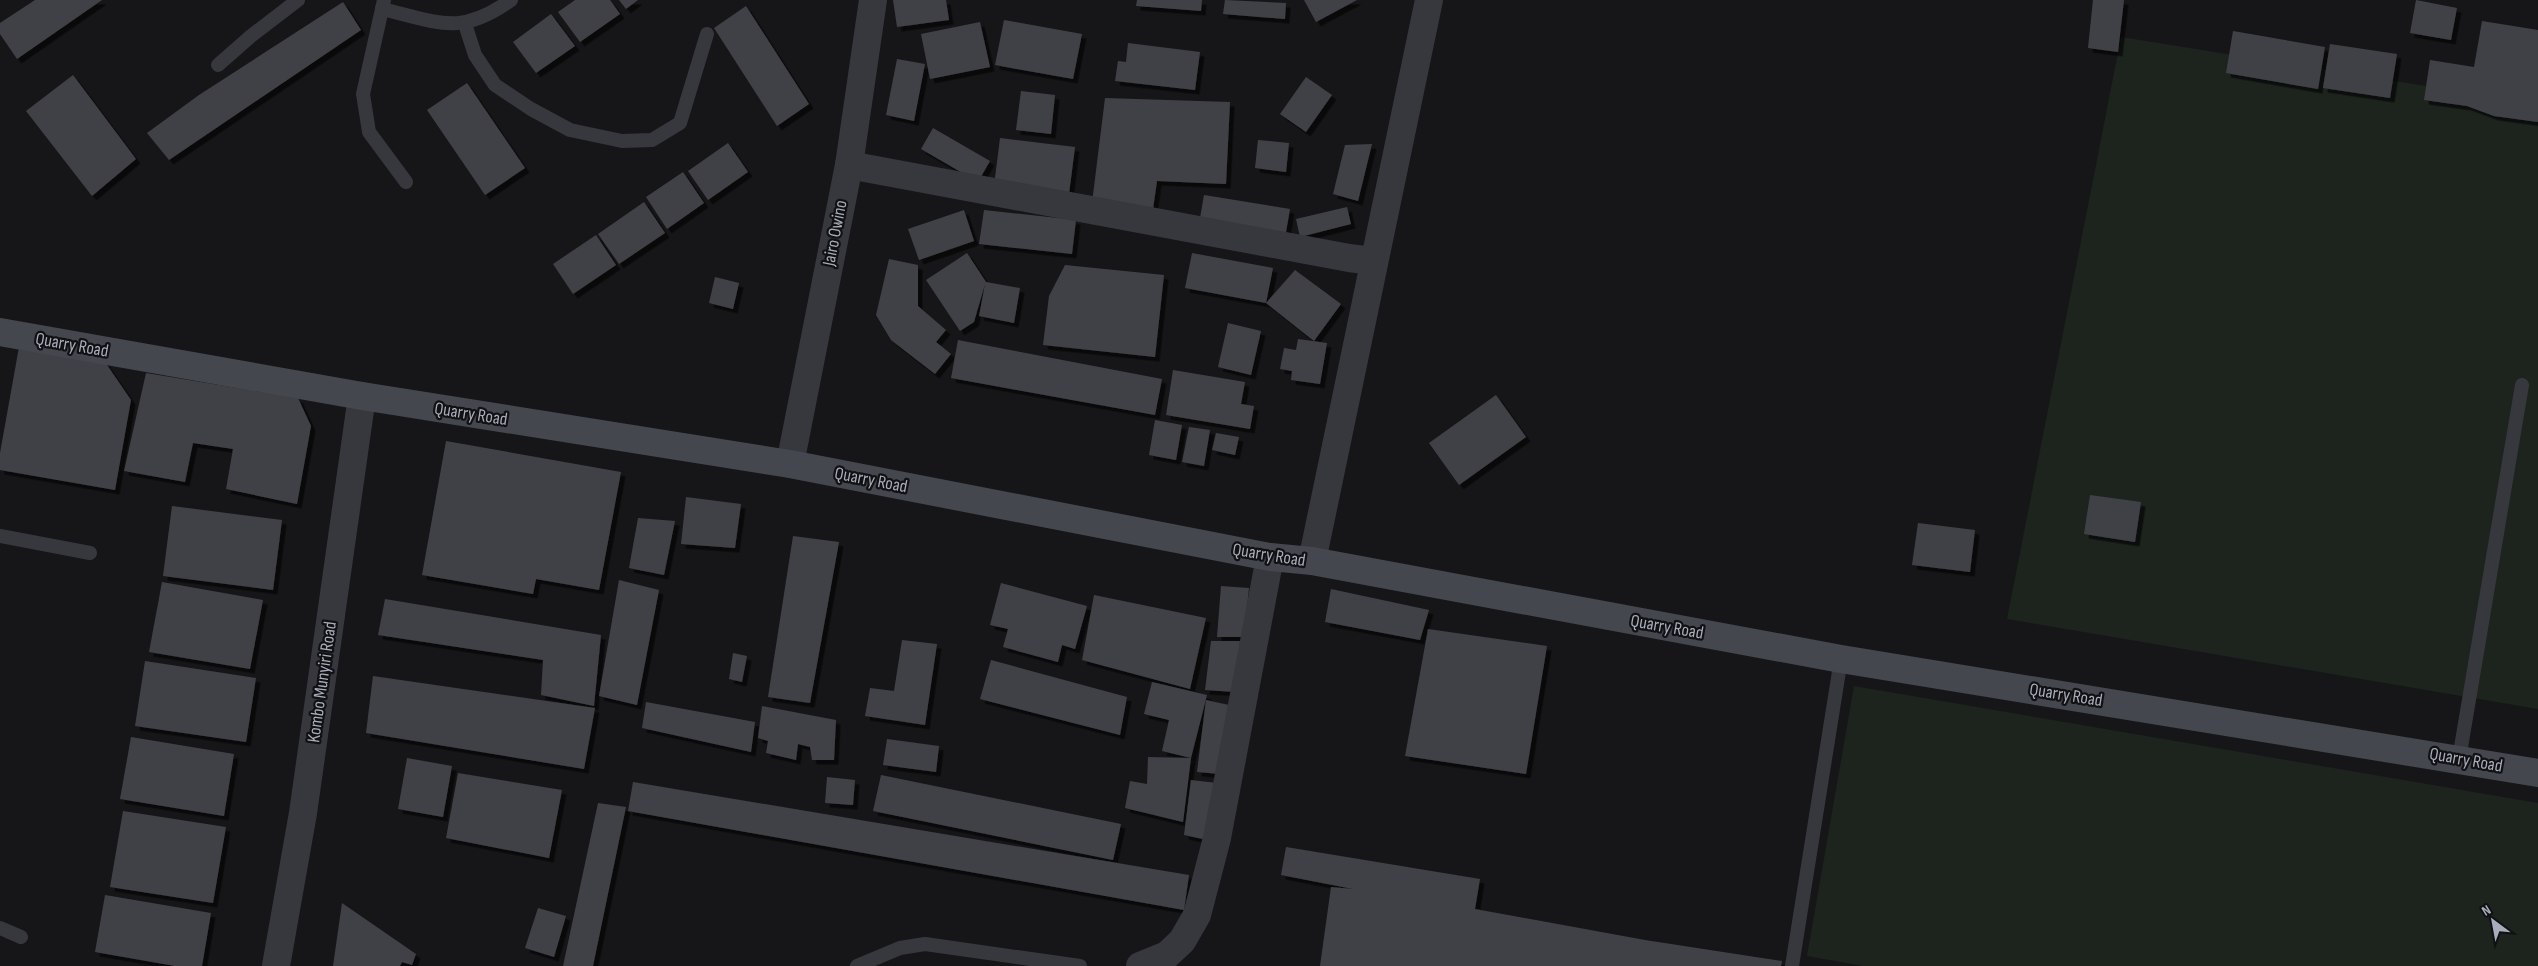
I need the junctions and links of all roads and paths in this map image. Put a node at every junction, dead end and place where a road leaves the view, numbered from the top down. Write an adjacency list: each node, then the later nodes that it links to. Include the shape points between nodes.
1 (298, 0): 8 (lane)
2 (511, 0): 6 (lane, via 492,13)
3 (873, 0): 9 (street, Jairo Owino)
4 (1428, 0): 11 (street)
5 (383, 4): 6 (lane, via 445,24); 10 (lane, via 362,94 369,132)
6 (465, 24): 7 (lane, via 475,55 495,84 570,130 622,141 652,140 680,123)
7 (707, 34)
8 (218, 66)
9 (849, 165): 11 (street); 15 (street, Jairo Owino)
10 (406, 182)
11 (1374, 260): 19 (street)
12 (0, 332): 14 (main road, Quarry Road)
13 (2522, 385): 21 (lane)
14 (362, 396): 15 (main road, Quarry Road); 25 (street, Kombo Munyiri Road, via 303,813)
15 (790, 464): 18 (main road, Quarry Road)
16 (0, 536): 17 (lane)
17 (90, 553)
18 (1270, 557): 19 (main road, Quarry Road); 28 (street, via 1217,838 1197,915 1182,941 1168,955)
19 (1312, 561): 20 (main road, Quarry Road)
20 (1841, 659): 21 (main road, Quarry Road); 29 (lane)
21 (2459, 759): 22 (main road, Quarry Road)
22 (2538, 773)
23 (0, 928): 24 (lane)
24 (21, 937)
25 (276, 966)
26 (858, 966): 27 (lane, via 900,948 926,944)
27 (1080, 966)
28 (1140, 966)
29 (1792, 966)

